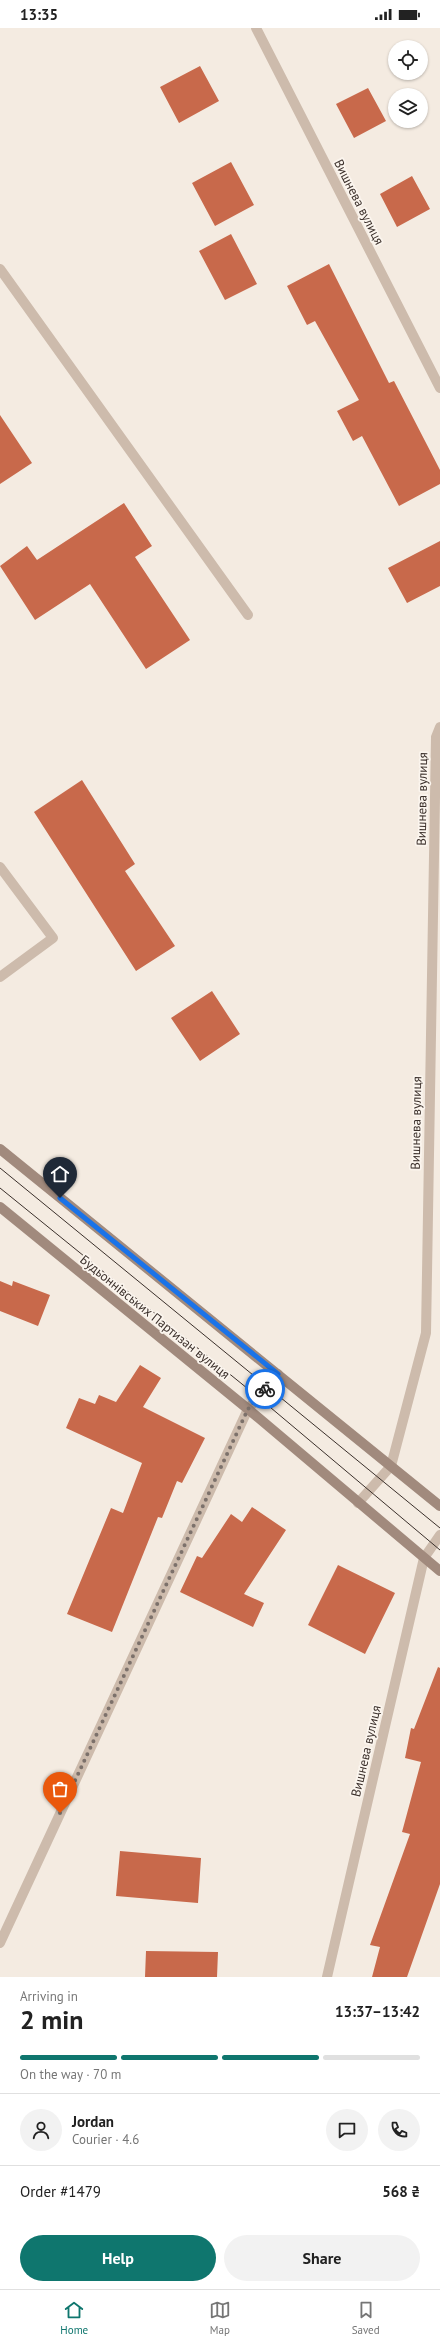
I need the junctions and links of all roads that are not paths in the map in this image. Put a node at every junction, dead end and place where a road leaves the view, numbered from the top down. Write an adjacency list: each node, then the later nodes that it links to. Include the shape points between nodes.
1 (256, 28): 3 (street, Вишнева вулиця)
2 (0, 269): 4 (street)
3 (440, 388)
4 (248, 615)
5 (440, 726): 12 (street, Вишнева вулиця, via 436,745 426,1333)
6 (0, 867): 7 (street, via 53,938)
7 (0, 976)
8 (0, 1149): 10 (main road)
9 (0, 1207): 11 (main road, Будьоннівських Партизан вулиця)
10 (278, 1374): 11 (street); 12 (main road)
11 (248, 1409): 13 (main road, Будьоннівських Партизан вулиця); 18 (street)
12 (391, 1466): 13 (street, Вишнева вулиця); 14 (main road)
13 (358, 1503): 16 (main road, Будьоннівських Партизан вулиця)
14 (440, 1506)
15 (440, 1535): 16 (street, Вишнева вулиця)
16 (424, 1558): 17 (main road, Будьоннівських Партизан вулиця); 19 (street, Вишнева вулиця)
17 (440, 1571)
18 (0, 1943)
19 (327, 1977)

